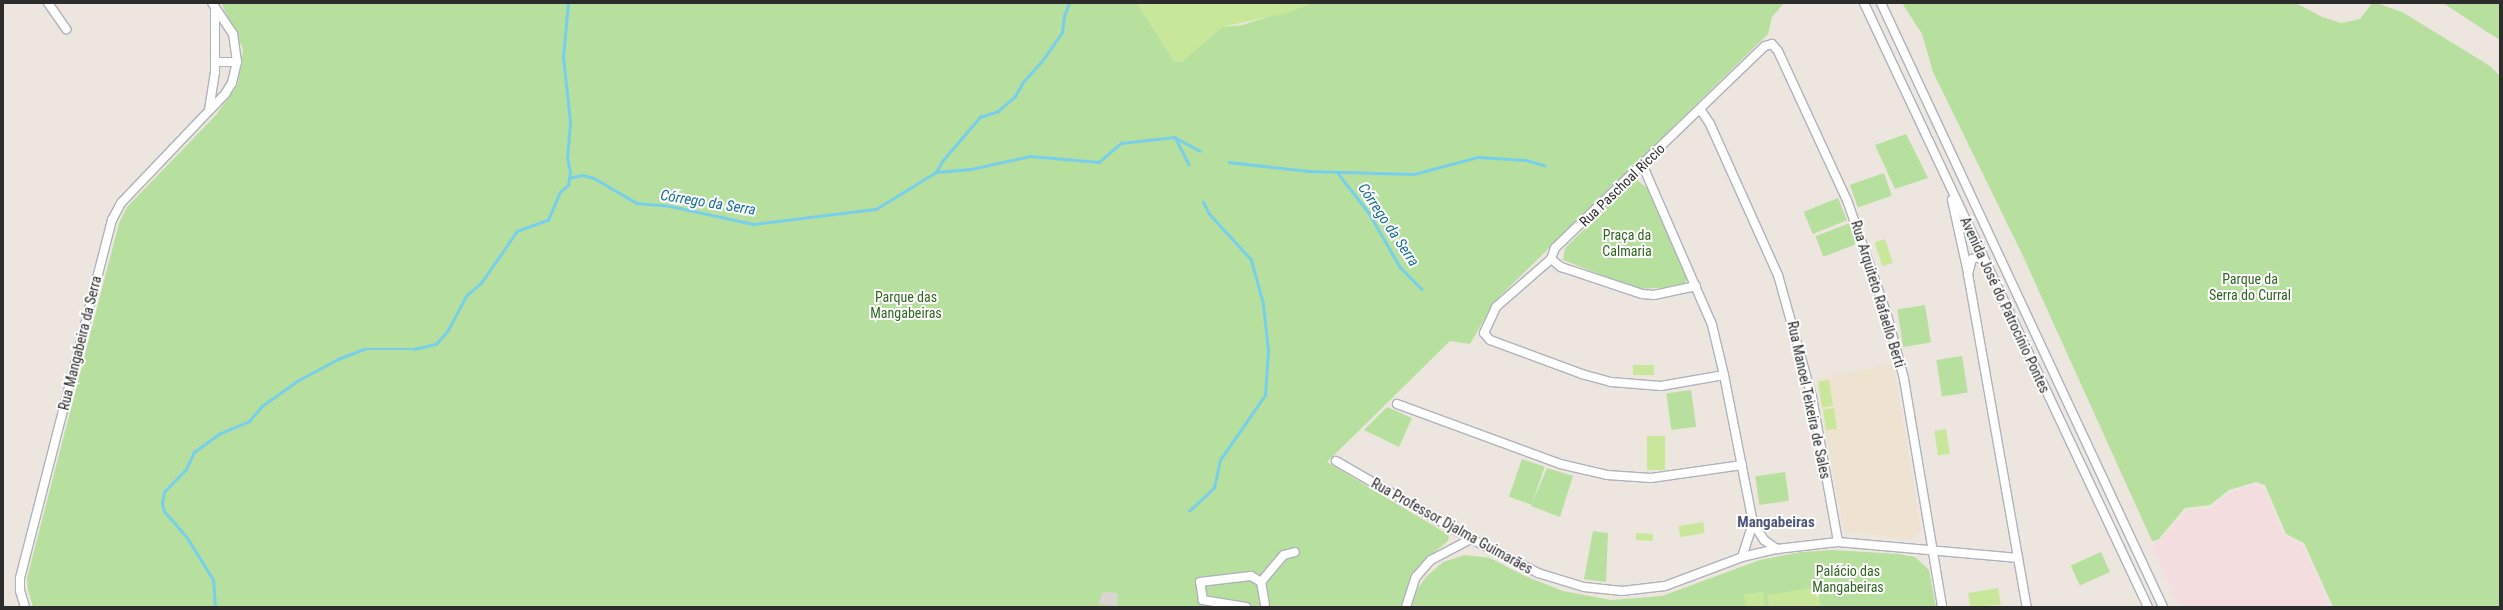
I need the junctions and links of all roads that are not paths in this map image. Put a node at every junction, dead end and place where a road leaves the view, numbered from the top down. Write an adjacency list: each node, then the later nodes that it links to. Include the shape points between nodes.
1 (48, 3): 5 (street)
2 (1864, 3): 12 (street, Avenida José do Patrocínio Pontes)
3 (1881, 3): 38 (street, Avenida José do Patrocínio Pontes)
4 (213, 5): 7 (street, Rua Mangabeira da Serra); 8 (street, Rua Mangabeira da Serra, via 233,34)
5 (66, 29)
6 (1772, 44): 9 (street, Rua Paschoal Riccio, via 1766,46); 25 (street, Rua Arquiteto Rafaello Berti, via 1778,51 1847,200 1885,308 1904,379)
7 (216, 62): 8 (street); 10 (street, Rua Mangabeira da Serra)
8 (237, 62): 10 (street, Rua Mangabeira da Serra, via 232,83)
9 (1700, 109): 11 (street, Rua Paschoal Riccio); 23 (street, Rua Manoel Teixeira de Sales, via 1710,124 1780,282 1812,397)
10 (209, 111): 31 (street, Rua Mangabeira da Serra, via 121,203 112,220 20,578 20,591)
11 (1643, 166): 13 (street, Rua Paschoal Riccio, via 1555,248); 16 (street)
12 (1950, 189): 14 (street, Avenida José do Patrocínio Pontes); 15 (street)
13 (1550, 259): 16 (street, via 1561,267 1642,294 1654,295); 17 (street, Rua Paschoal Riccio, via 1496,307 1484,333 1490,340 1611,382 1661,386)
14 (1984, 261): 15 (street, via 1978,257 1972,260); 37 (street, Avenida José do Patrocínio Pontes)
15 (1968, 274): 28 (street)
16 (1696, 286): 17 (street, via 1712,325)
17 (1724, 374): 20 (street)
18 (1397, 404): 20 (street, via 1560,464 1607,475 1651,478)
19 (1336, 462): 22 (street, Rua Professor Djalma Guimarães)
20 (1742, 465): 21 (street)
21 (1752, 522): 24 (street, via 1764,540); 27 (street)
22 (1471, 539): 27 (street, Rua Professor Djalma Guimarães, via 1538,573 1584,587 1622,590 1665,586); 34 (street, via 1431,560 1416,577)
23 (1838, 542): 24 (street, Rua Professor Djalma Guimarães); 25 (street, Rua Professor Djalma Guimarães)
24 (1776, 549): 27 (street, Rua Professor Djalma Guimarães)
25 (1932, 551): 28 (street, Rua Professor Djalma Guimarães); 35 (street, Rua Arquiteto Rafaello Berti)
26 (1295, 552): 29 (street, via 1284,555)
27 (1742, 557)
28 (2018, 558): 36 (street)
29 (1261, 582): 30 (street); 32 (street, via 1251,576 1200,582 1203,600)
30 (1268, 606): 33 (street)
31 (25, 607)
32 (1246, 607)
33 (1256, 607)
34 (1406, 607)
35 (1942, 607)
36 (2027, 607)
37 (2148, 607)
38 (2164, 607)

